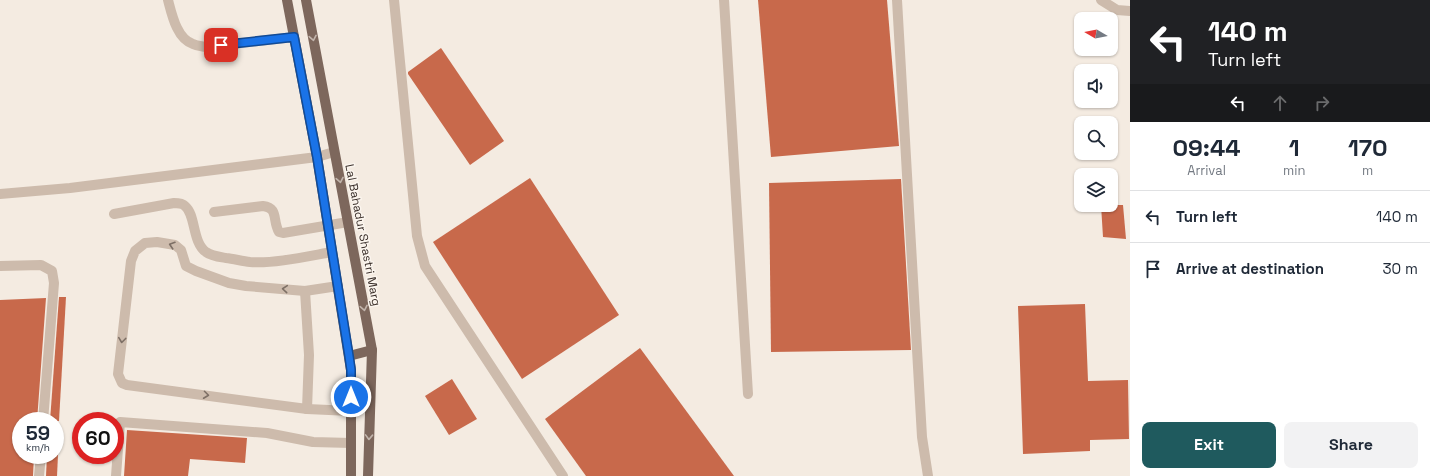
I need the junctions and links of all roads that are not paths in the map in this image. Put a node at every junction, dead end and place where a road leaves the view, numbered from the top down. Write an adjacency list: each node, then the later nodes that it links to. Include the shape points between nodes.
1 (168, 0): 9 (street, via 181,36 192,44 206,47)
2 (287, 0): 9 (main road)
3 (306, 0): 10 (main road, Lal Bahadur Shastri Marg, one-way to 10)
4 (394, 0): 33 (street, via 417,236 424,266)
5 (724, 0): 23 (street)
6 (897, 0): 34 (street, via 922,437)
7 (1101, 0): 8 (street, via 1117,10)
8 (1130, 12)
9 (294, 37): 11 (main road)
10 (334, 152): 11 (street); 15 (main road, Lal Bahadur Shastri Marg, one-way to 15)
11 (317, 157): 12 (street, via 70,188); 16 (main road)
12 (0, 194)
13 (214, 212): 16 (street, via 269,207 272,209 276,228 283,233)
14 (114, 214): 17 (street, via 174,203 181,204 186,206 201,247 206,253 226,258 252,262)
15 (348, 222): 16 (street); 21 (main road, Lal Bahadur Shastri Marg, one-way to 21)
16 (328, 226): 17 (main road)
17 (332, 252): 19 (main road)
18 (0, 266): 26 (street, via 41,265 52,271 54,283)
19 (338, 286): 20 (street); 22 (main road)
20 (305, 291): 24 (street, via 309,355); 24 (street, one-way to 24, via 229,283 186,266 181,250 175,245 145,243 135,251 131,262 118,374 122,383 127,385)
21 (372, 350): 22 (main road); 32 (main road, Lal Bahadur Shastri Marg, one-way to 32)
22 (349, 356): 25 (main road)
23 (748, 394)
24 (307, 409): 25 (street)
25 (351, 411): 27 (main road)
26 (44, 412)
27 (351, 443): 30 (street, via 313,442 267,433 120,422); 31 (main road)
28 (40, 464): 29 (street)
29 (39, 476)
30 (116, 476)
31 (351, 476)
32 (368, 476)
33 (564, 476)
34 (928, 476)

